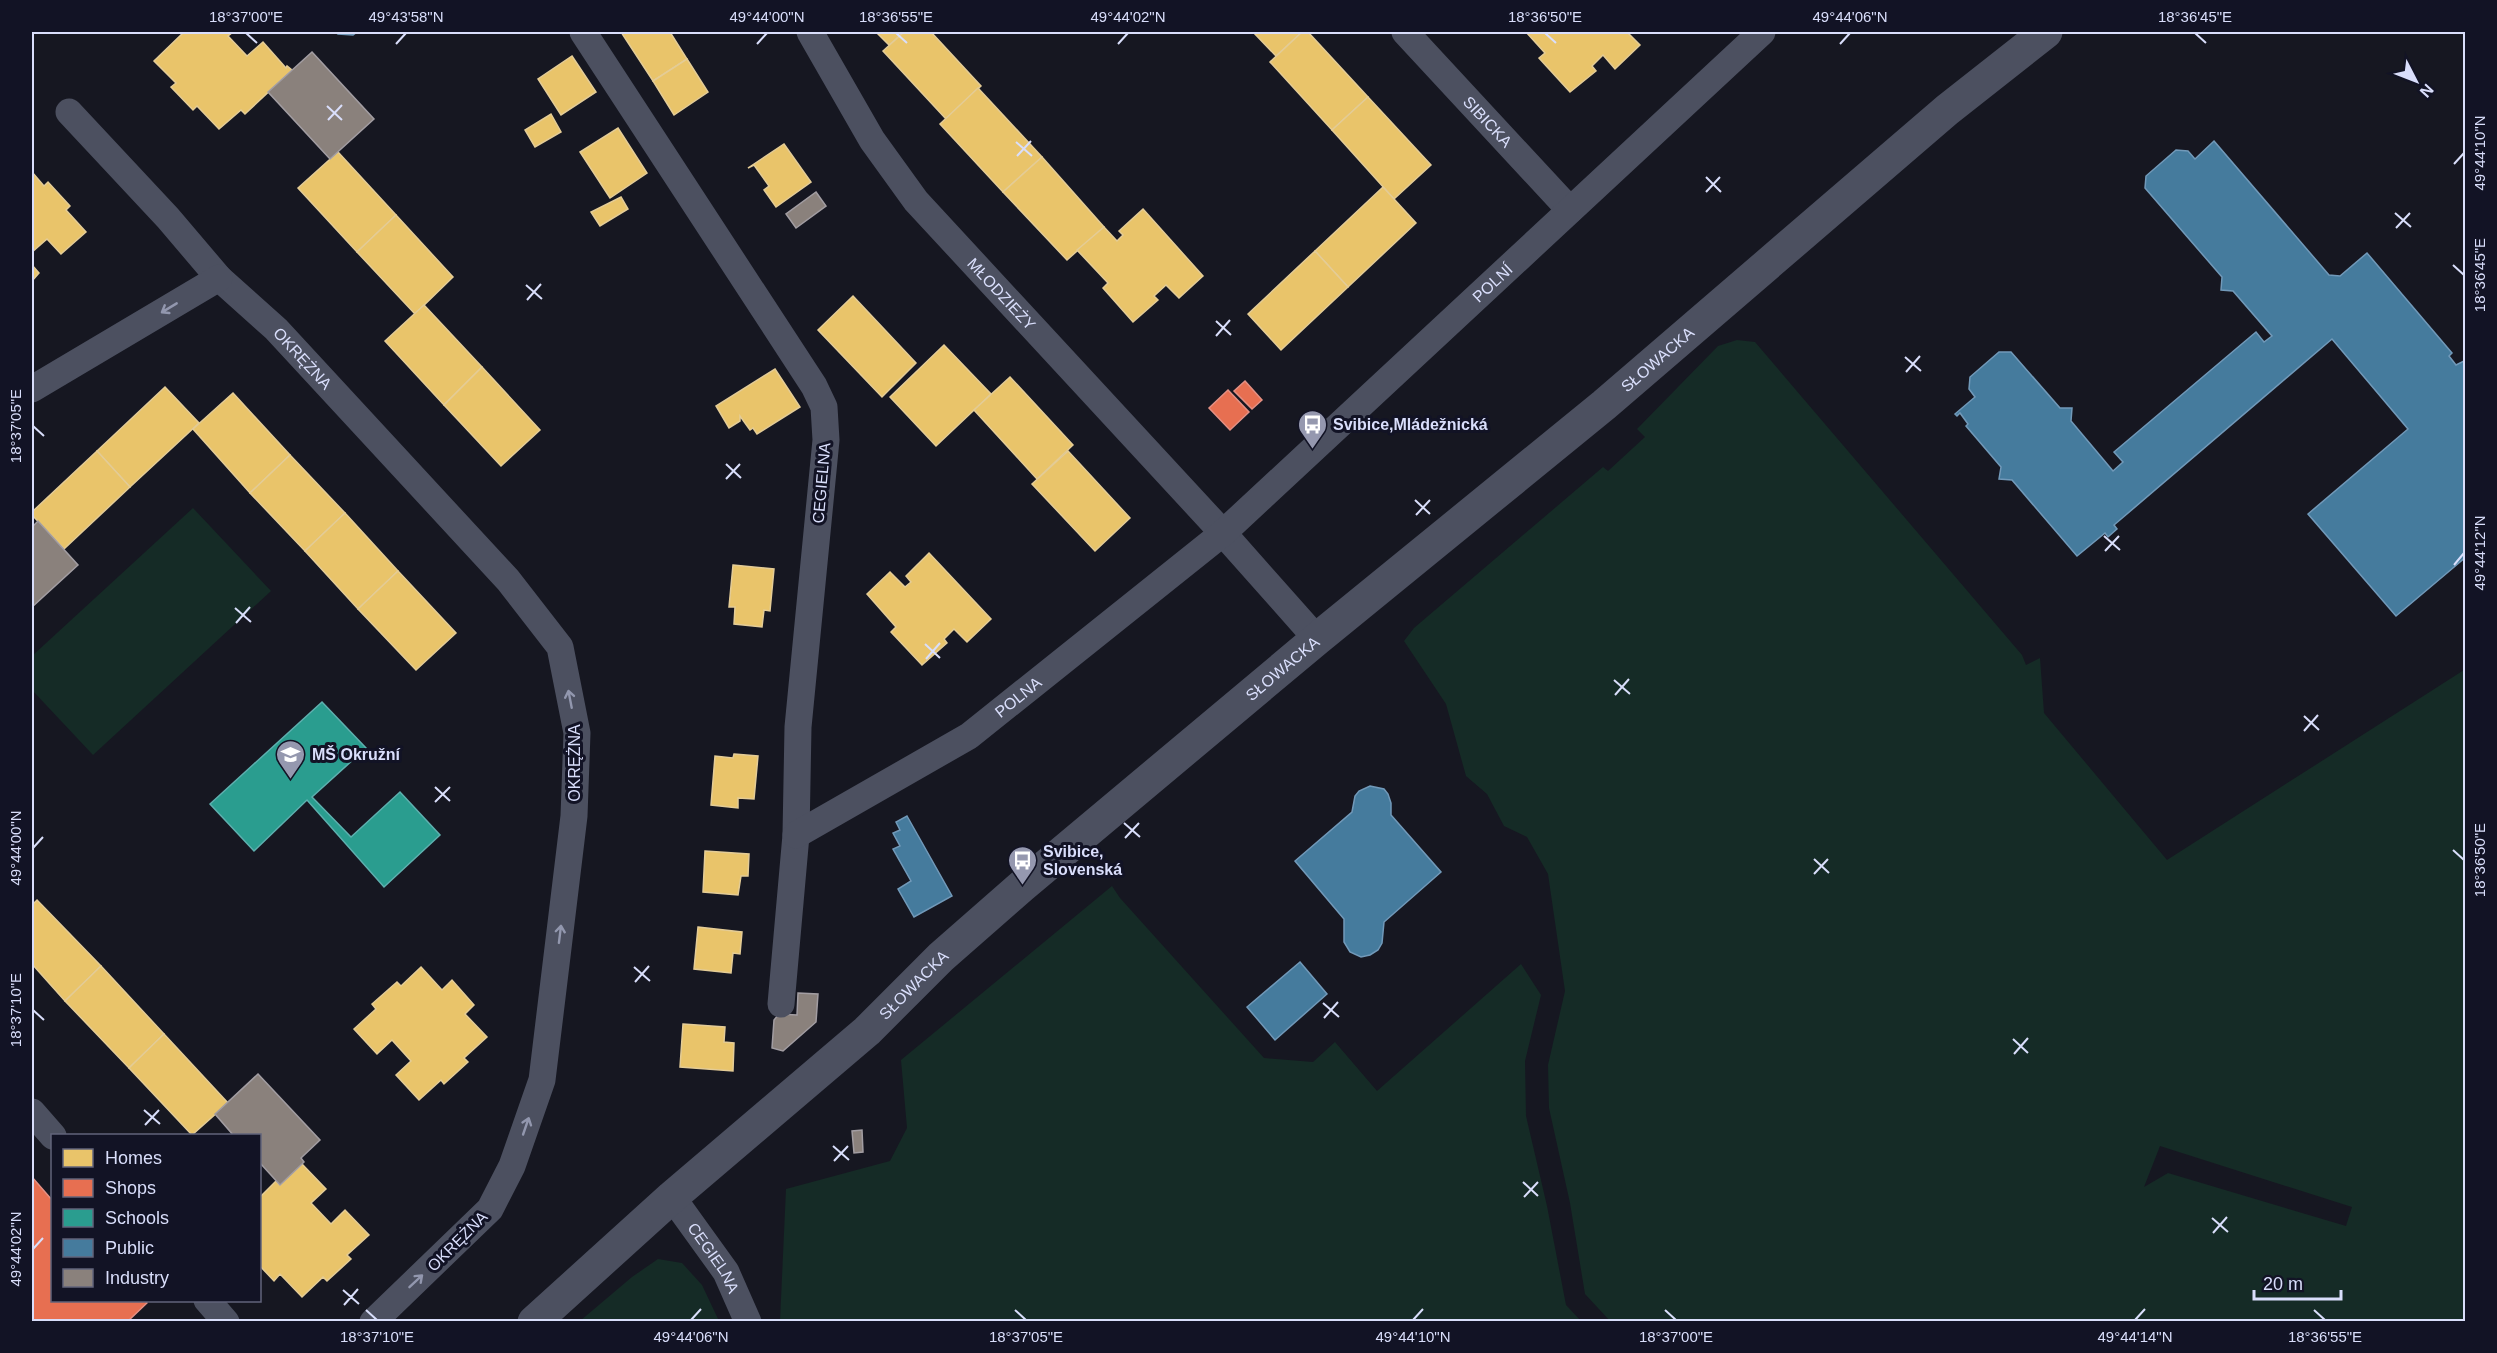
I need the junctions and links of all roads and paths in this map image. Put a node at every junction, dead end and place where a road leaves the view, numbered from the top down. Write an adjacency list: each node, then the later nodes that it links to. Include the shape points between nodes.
1 (583, 32): 12 (street, CEGIELNA, via 824,407 826,440 798,727)
2 (810, 32): 10 (street, MŁODZIEŻY, via 872,140 916,201)
3 (1405, 32): 7 (street, SIBICKA)
4 (1762, 32): 7 (street, POLNÍ)
5 (2044, 32): 11 (street, SŁOWACKA, via 1947,110 1604,405)
6 (69, 112): 8 (street, OKRĘŻNA)
7 (1570, 210): 10 (street, POLNÍ)
8 (219, 278): 9 (street, one-way to 9); 19 (street, OKRĘŻNA, one-way to 8, via 490,1209 512,1166 543,1080 574,816 577,733 560,647 508,580 276,328)
9 (32, 389)
10 (1223, 532): 11 (street, MŁODZIEŻY); 12 (street, POLNA, via 969,736)
11 (1317, 639): 16 (street, SŁOWACKA, via 1022,886 941,957 867,1031)
12 (796, 835): 13 (street, CEGIELNA)
13 (781, 1004)
14 (32, 1112): 15 (street)
15 (51, 1134)
16 (672, 1197): 20 (street, SŁOWACKA); 21 (street, CEGIELNA, via 726,1272)
17 (209, 1302): 18 (street)
18 (226, 1322)
19 (373, 1322)
20 (534, 1322)
21 (748, 1322)

